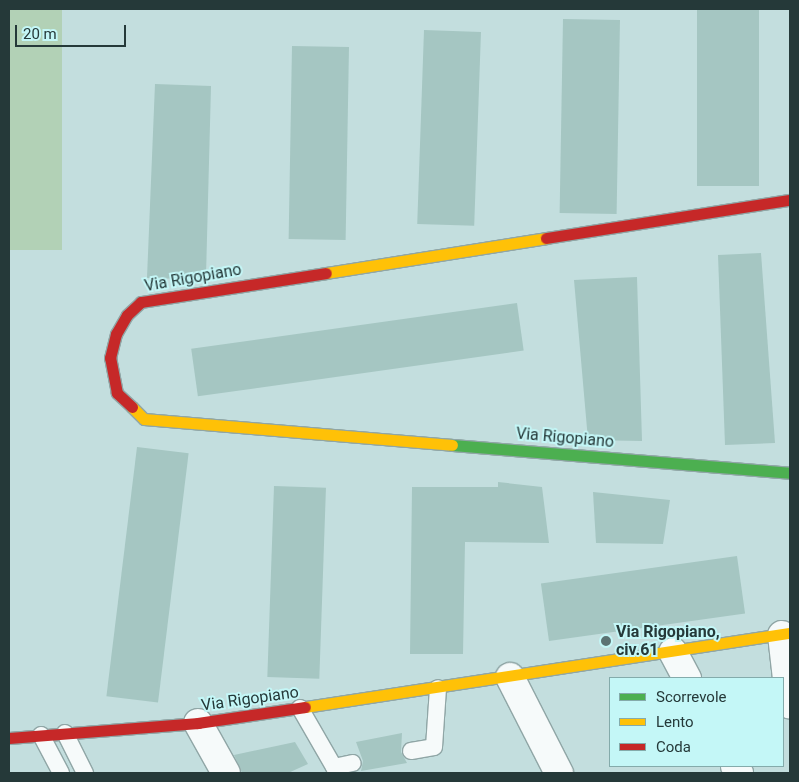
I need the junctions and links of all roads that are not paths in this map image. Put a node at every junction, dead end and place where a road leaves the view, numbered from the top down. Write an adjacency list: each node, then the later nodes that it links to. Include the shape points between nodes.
1 (790, 200): 2 (street, Via Rigopiano, via 141,302 127,315 116,334 110,358 117,393 144,419)
2 (790, 472)
3 (786, 634): 4 (street, Via Rigopiano); 8 (street)
4 (673, 652): 5 (street, Via Rigopiano); 6 (street)
5 (510, 677): 7 (street, Via Rigopiano); 19 (street)
6 (686, 677)
7 (438, 688): 9 (street, Via Rigopiano); 14 (lane, via 434,747)
8 (790, 705)
9 (300, 708): 10 (street, Via Rigopiano); 15 (lane, via 334,767)
10 (198, 723): 11 (street, Via Rigopiano); 18 (street)
11 (65, 733): 12 (street, Via Rigopiano); 17 (lane)
12 (41, 735): 13 (street, Via Rigopiano); 16 (lane)
13 (9, 738)
14 (411, 751)
15 (353, 763)
16 (61, 773)
17 (85, 773)
18 (226, 773)
19 (560, 773)

